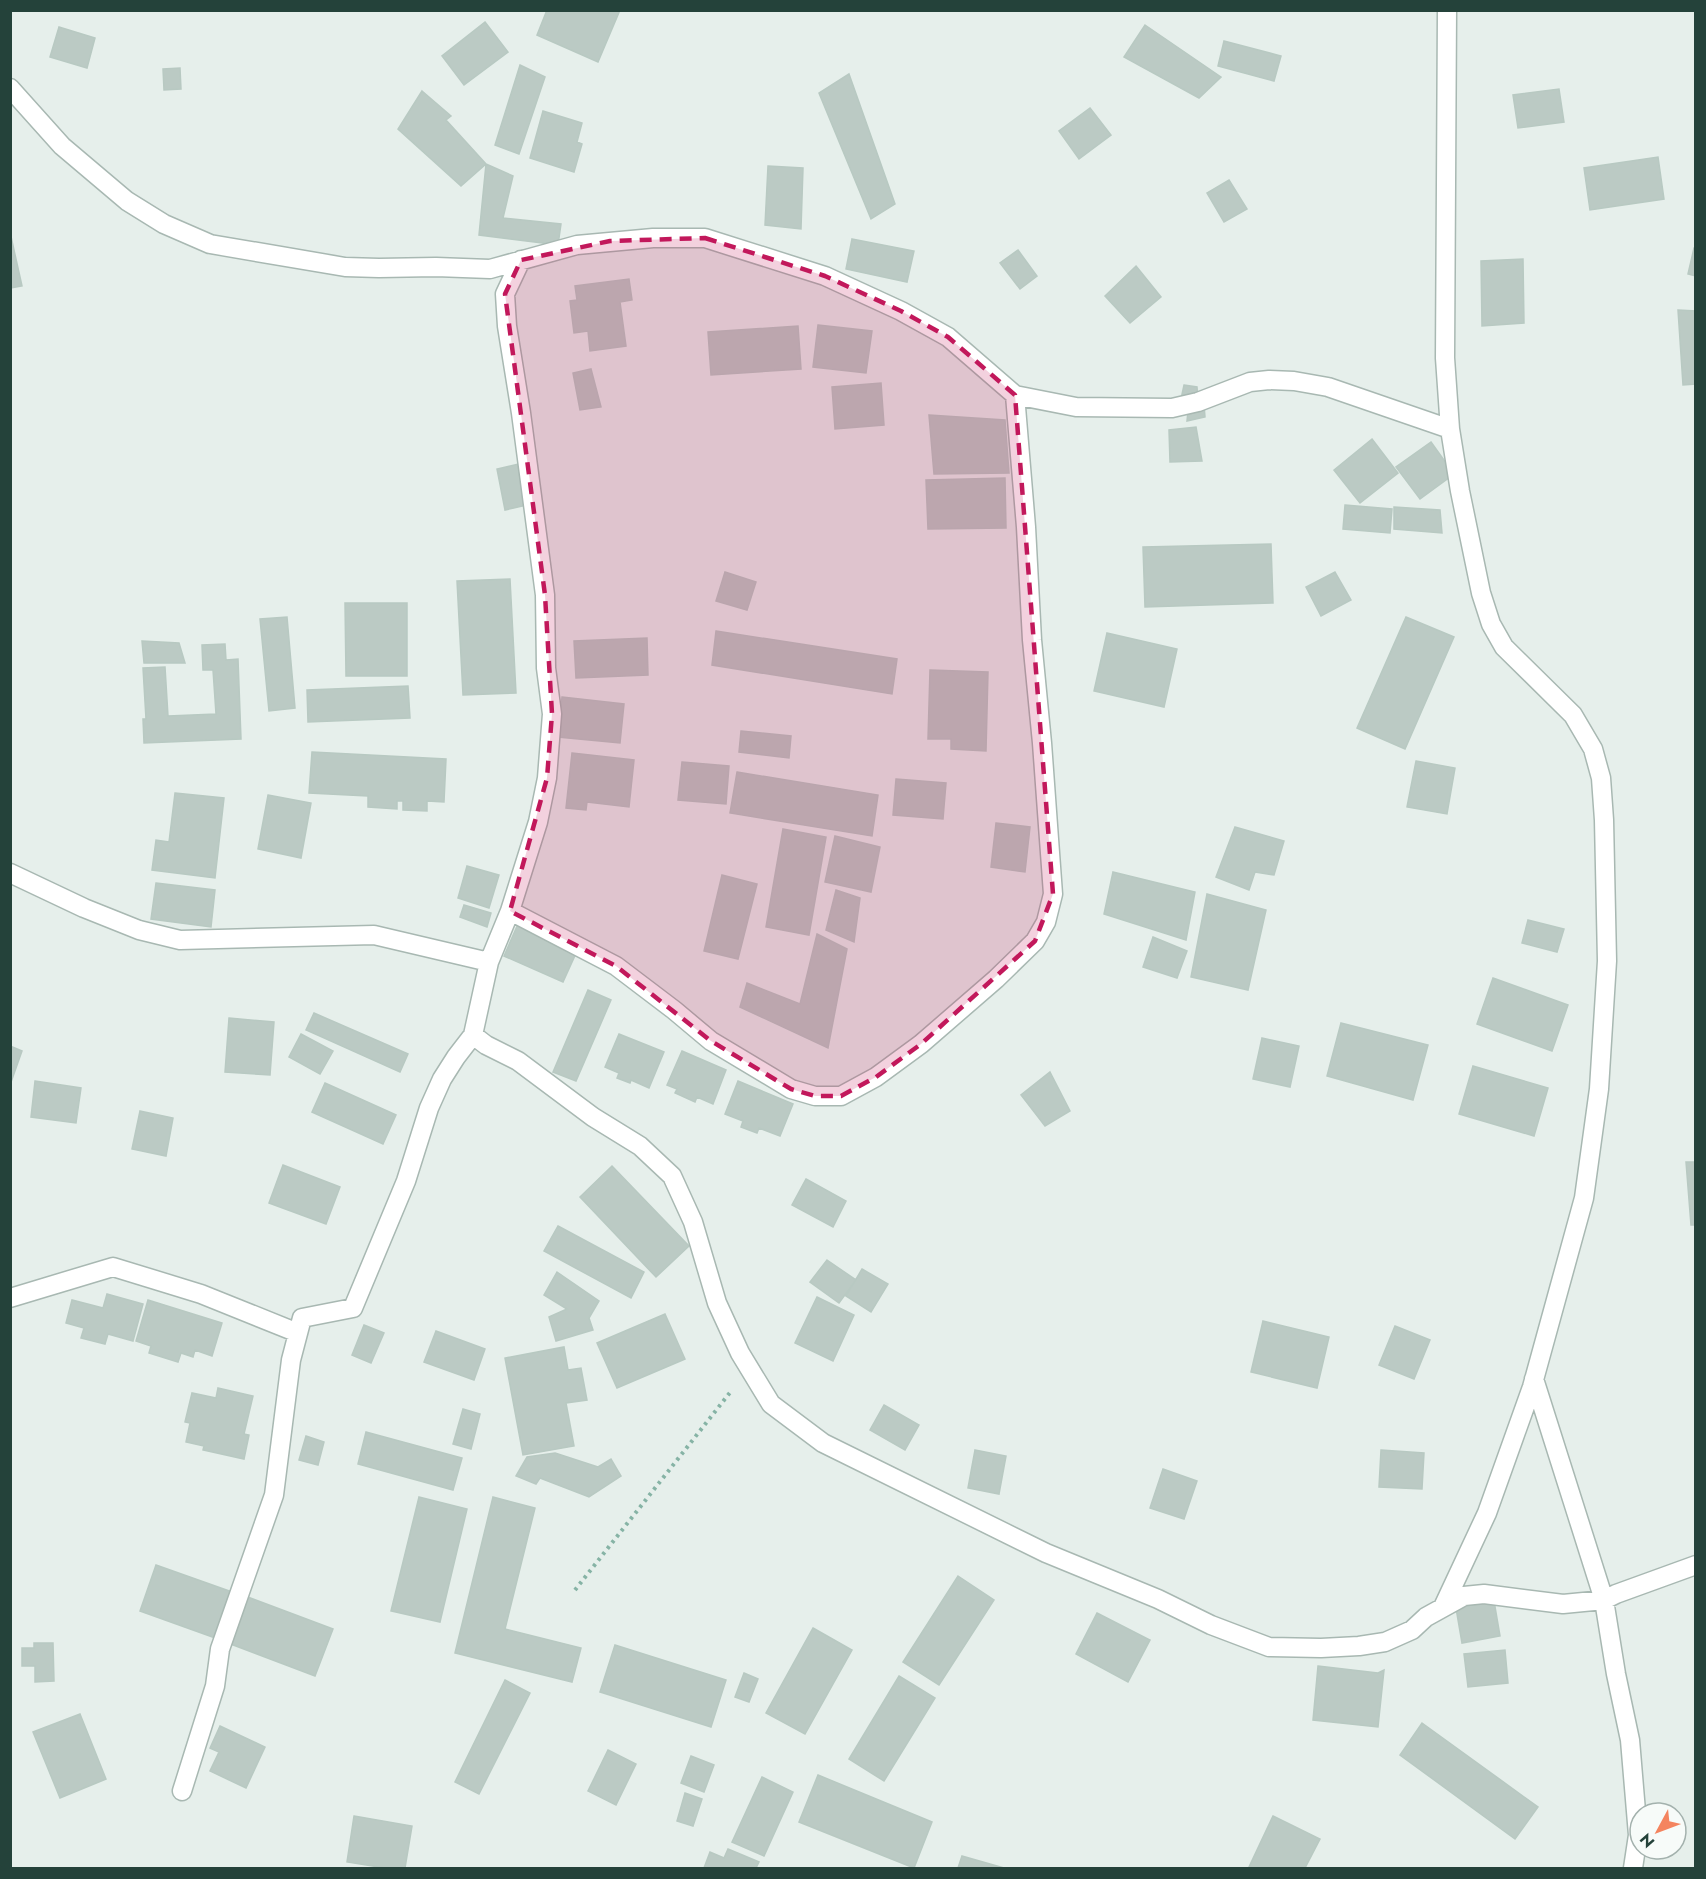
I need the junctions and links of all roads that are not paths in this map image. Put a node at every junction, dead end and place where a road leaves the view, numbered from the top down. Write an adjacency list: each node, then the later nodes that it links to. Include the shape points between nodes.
1 (1447, 10): 5 (street, via 1444,272)
2 (10, 88): 3 (street, via 62,146 119,195 164,224 210,244 345,267 490,269)
3 (521, 260): 4 (street, via 610,241 705,238 825,276 901,311 948,338); 7 (street, via 505,294 507,326 545,595 546,668 552,714 538,822)
4 (1015, 394): 5 (street, via 1076,407 1172,408 1250,382 1294,381 1328,387); 7 (street, via 1053,894 1046,922 1035,941 921,1044 876,1077 841,1096 815,1096 791,1089 711,1041 616,966)
5 (1450, 429): 12 (street, via 1481,593 1491,624 1504,647 1573,715 1593,749 1601,778 1607,962 1599,1089 1584,1198)
6 (10, 873): 8 (street, via 139,930 180,940 374,935)
7 (510, 911): 8 (street)
8 (489, 962): 9 (street)
9 (473, 1035): 11 (street, via 442,1079 429,1108 406,1181 353,1308 302,1318); 15 (street, via 486,1046 518,1061 640,1146 672,1176 693,1222 717,1303 750,1369 771,1404 823,1443 1046,1553 1269,1647 1321,1648 1385,1642 1412,1630)
10 (10, 1298): 11 (street, via 112,1267 201,1294)
11 (298, 1333): 16 (street, via 274,1495 220,1649 215,1686)
12 (1534, 1379): 14 (street); 15 (street, via 1487,1513)
13 (1695, 1565): 14 (street)
14 (1604, 1600): 15 (street, via 1563,1604 1484,1594 1464,1596); 17 (street, via 1630,1740 1638,1835)
15 (1443, 1607)
16 (182, 1791)
17 (1633, 1869)

